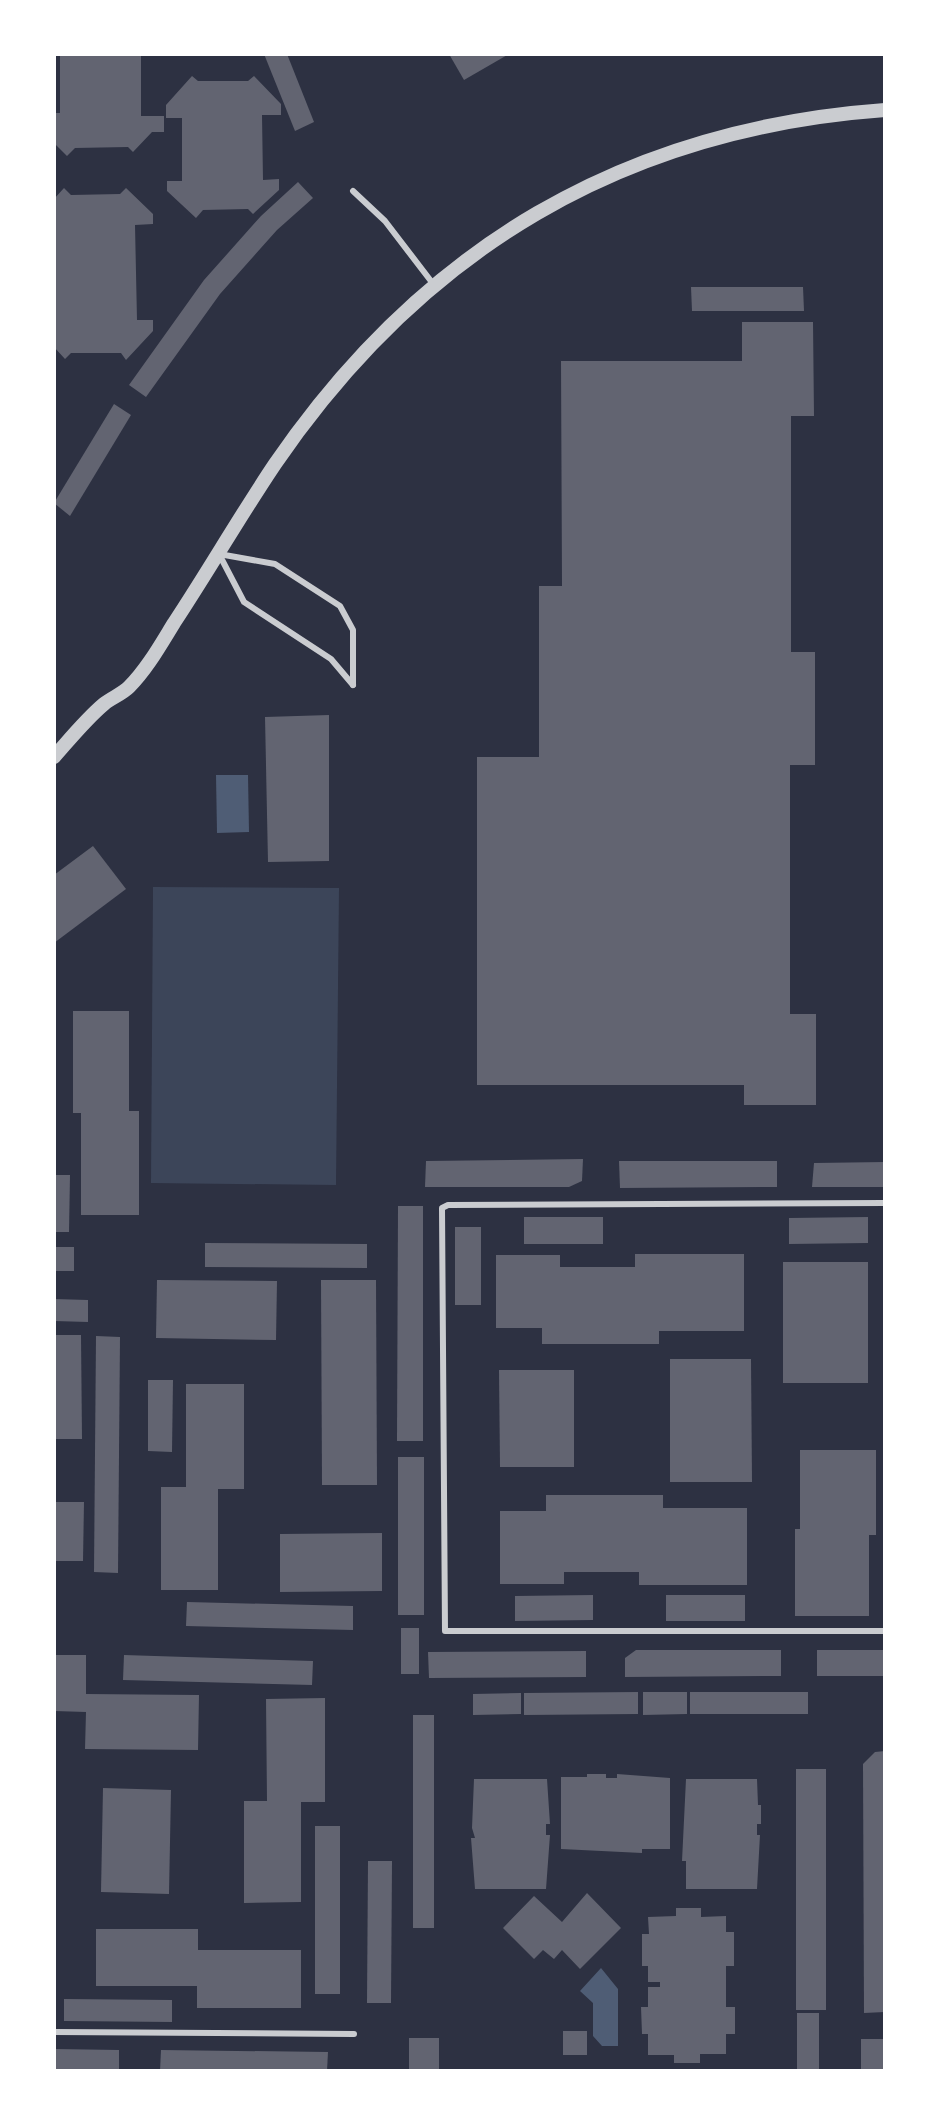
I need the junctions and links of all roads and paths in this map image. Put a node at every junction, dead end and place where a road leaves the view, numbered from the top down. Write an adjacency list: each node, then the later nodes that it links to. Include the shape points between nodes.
1 (885, 110): 3 (street, via 734,133 632,166 547,205)
2 (353, 191): 3 (lane, via 385,221)
3 (434, 285): 4 (street, via 394,319 332,387)
4 (219, 554): 4 (lane, via 244,602 331,659 353,685 353,630 340,606 275,564); 5 (street, via 128,688 105,703)
5 (54, 757)
6 (885, 1203): 7 (lane, via 442,1208 445,1631)
7 (885, 1631)
8 (54, 2032): 9 (lane)
9 (354, 2034)

